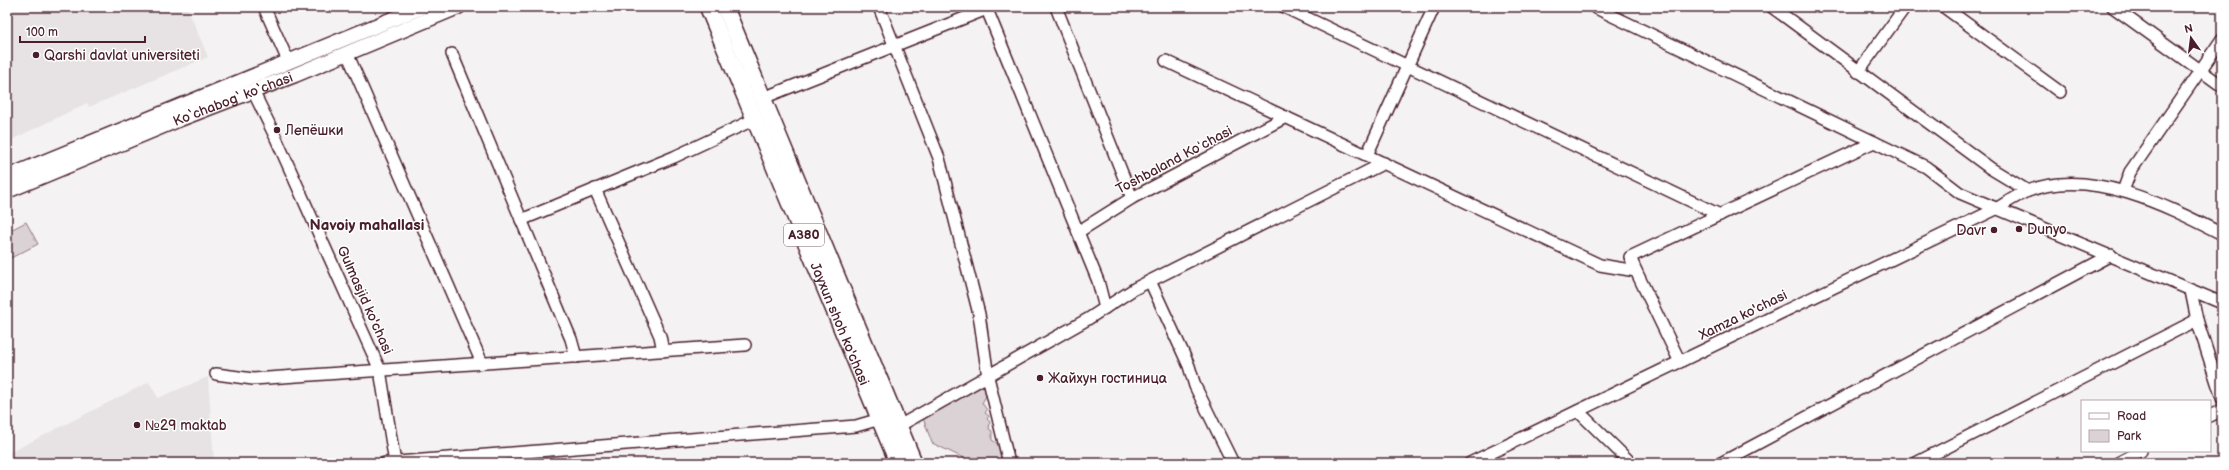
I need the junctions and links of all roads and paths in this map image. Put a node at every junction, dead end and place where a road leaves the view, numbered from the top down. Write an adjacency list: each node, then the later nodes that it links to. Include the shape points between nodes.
1 (264, 7): 22 (street)
2 (422, 7): 22 (main road, Ko‘chabog‘ ko‘chasi)
3 (708, 7): 30 (highway, Jayxun shoh ko'chasi / A380)
4 (725, 7): 28 (highway, Jayxun shoh ko'chasi / A380)
5 (879, 7): 17 (street)
6 (1056, 7): 39 (street)
7 (1284, 7): 21 (street)
8 (1434, 7): 21 (street)
9 (1594, 7): 31 (street)
10 (1772, 7): 24 (street)
11 (1905, 7): 24 (street)
12 (1944, 7): 27 (street)
13 (2113, 7): 23 (street)
14 (455, 8): 18 (main road, Ko‘chabog‘ ko‘chasi)
15 (986, 8): 17 (street); 43 (street)
16 (2222, 39): 23 (street)
17 (895, 46): 28 (street); 59 (street, via 939,158 978,314)
18 (347, 53): 22 (main road, Ko‘chabog‘ ko‘chasi); 56 (street)
19 (452, 54): 42 (street)
20 (1166, 61): 29 (street)
21 (1408, 64): 32 (street); 41 (street)
22 (287, 68): 26 (main road, Ko‘chabog‘ ko‘chasi); 34 (main road, Ko‘chabog‘ ko‘chasi)
23 (2200, 70): 25 (street); 38 (street, via 2130,172)
24 (1858, 72): 37 (street, via 1990,168)
25 (2222, 86)
26 (253, 91): 36 (main road, Ko‘chabog‘ ko‘chasi); 57 (street, Gulmasjid ko'chasi)
27 (2060, 92)
28 (763, 98): 65 (highway, Jayxun shoh ko'chasi / A380)
29 (1286, 117): 32 (street); 39 (street, Toshbaland Koʻchasi)
30 (755, 120): 35 (street, via 674,158); 64 (highway, Jayxun shoh ko'chasi / A380)
31 (1874, 142): 40 (street, via 1926,167 1960,193); 41 (street)
32 (1367, 155): 33 (street)
33 (1384, 163): 46 (street, via 1600,265); 47 (street)
34 (7, 177)
35 (595, 189): 42 (street); 53 (street, via 660,336)
36 (7, 191)
37 (2028, 191): 38 (street, Xamza ko'chasi, via 2065,183); 40 (street, Xamza ko'chasi)
38 (2123, 191): 44 (street, Xamza ko'chasi, via 2180,213)
39 (1132, 198): 43 (street, Toshbaland Koʻchasi)
40 (1996, 209): 45 (street); 55 (street, Xamza ko'chasi)
41 (1720, 215): 46 (street, via 1630,257)
42 (521, 220): 54 (street, via 571,339)
43 (1078, 232): 50 (street, via 1098,281)
44 (2222, 234)
45 (2111, 255): 48 (street); 74 (street)
46 (1636, 271): 55 (street)
47 (1150, 281): 50 (street); 71 (street, via 1189,366 1195,386)
48 (2191, 291): 49 (street); 51 (street)
49 (2222, 304)
50 (1105, 308): 59 (street)
51 (2197, 320): 60 (street); 75 (street)
52 (745, 345): 53 (street)
53 (663, 351): 54 (street)
54 (576, 357): 56 (street)
55 (1680, 362): 62 (street, Xamza ko'chasi)
56 (482, 363): 57 (street)
57 (380, 370): 58 (street, via 253,379); 67 (street, Gulmasjid ko'chasi)
58 (216, 374)
59 (988, 377): 65 (street); 70 (street)
60 (2222, 398)
61 (2222, 410): 63 (street)
62 (1578, 411): 72 (street, Xamza ko'chasi); 73 (street)
63 (2211, 416)
64 (880, 420): 67 (street, via 856,426); 68 (highway, Jayxun shoh ko'chasi / A380)
65 (899, 426): 69 (highway, Jayxun shoh ko'chasi / A380)
66 (2139, 452): 76 (street)
67 (392, 463)
68 (898, 463)
69 (914, 463)
70 (1009, 463)
71 (1233, 463)
72 (1470, 463)
73 (1631, 463)
74 (1721, 463)
75 (1916, 463)
76 (2118, 463)

